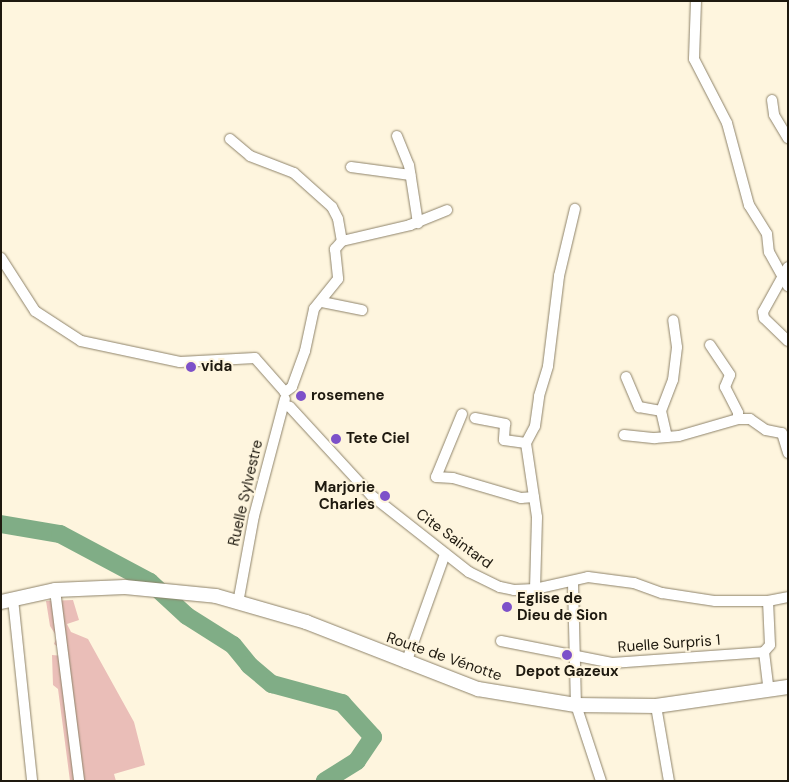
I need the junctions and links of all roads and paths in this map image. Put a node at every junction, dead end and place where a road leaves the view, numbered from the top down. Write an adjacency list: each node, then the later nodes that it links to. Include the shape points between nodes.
1 (696, 1): 14 (street, via 694,59 727,123 749,205 767,234 769,252)
2 (772, 100): 3 (street, via 774,115)
3 (786, 132)
4 (397, 136): 7 (street, via 406,152)
5 (230, 139): 11 (street, via 250,156 294,173 332,207)
6 (351, 167): 7 (street)
7 (410, 175): 10 (street)
8 (447, 210): 10 (street)
9 (575, 210): 29 (street, via 559,276 548,366 535,426)
10 (418, 222): 11 (street)
11 (342, 241): 15 (street, via 335,249 338,279 323,295)
12 (1, 258): 21 (street, via 35,311 81,341 180,362 255,358)
13 (788, 267): 14 (street)
14 (786, 283): 18 (street, via 776,285 763,312 764,318)
15 (322, 302): 16 (street); 21 (street, via 314,309 305,351 292,387)
16 (362, 310)
17 (673, 320): 23 (street, via 677,347 673,380)
18 (788, 341)
19 (710, 345): 26 (street, via 730,375 725,387)
20 (626, 377): 23 (street, via 640,407)
21 (285, 392): 22 (street, Ruelle Sylvestre)
22 (284, 405): 32 (street, Cite Saintard, via 290,407 343,463 362,488); 39 (street, Ruelle Sylvestre, via 254,516)
23 (661, 412): 28 (street)
24 (462, 414): 31 (street, via 436,477 454,478 521,498)
25 (475, 418): 29 (street, via 505,424 504,440)
26 (738, 419): 28 (street); 30 (street, via 750,419 766,430 782,432)
27 (624, 435): 28 (street)
28 (667, 437)
29 (526, 443): 31 (street)
30 (788, 453)
31 (534, 496): 34 (street)
32 (446, 554): 34 (street, Cite Saintard, via 475,575 500,587); 43 (street)
33 (573, 583): 34 (street, Cite Saintard); 38 (street, Cite Saintard, via 588,577 611,579 662,593 715,601); 42 (street)
34 (535, 589)
35 (55, 590): 37 (street, Route de Vénotte); 39 (street, Route de Vénotte, via 125,587 197,593); 49 (street)
36 (788, 597): 38 (street, Cite Saintard)
37 (7, 601): 48 (street)
38 (768, 601): 41 (street, via 770,645)
39 (238, 603): 43 (street, Route de Vénotte, via 306,622)
40 (501, 641): 42 (street, Ruelle Surpris 1)
41 (764, 652): 42 (street, Ruelle Surpris 1, via 612,663); 45 (street)
42 (577, 658): 46 (street)
43 (406, 663): 46 (street, Route de Vénotte, via 498,694)
44 (788, 687): 45 (street, Route de Vénotte)
45 (768, 690): 47 (street, Route de Vénotte)
46 (576, 705): 47 (street, Route de Vénotte); 50 (street)
47 (656, 706): 51 (street)
48 (32, 781)
49 (79, 781)
50 (600, 781)
51 (669, 781)

